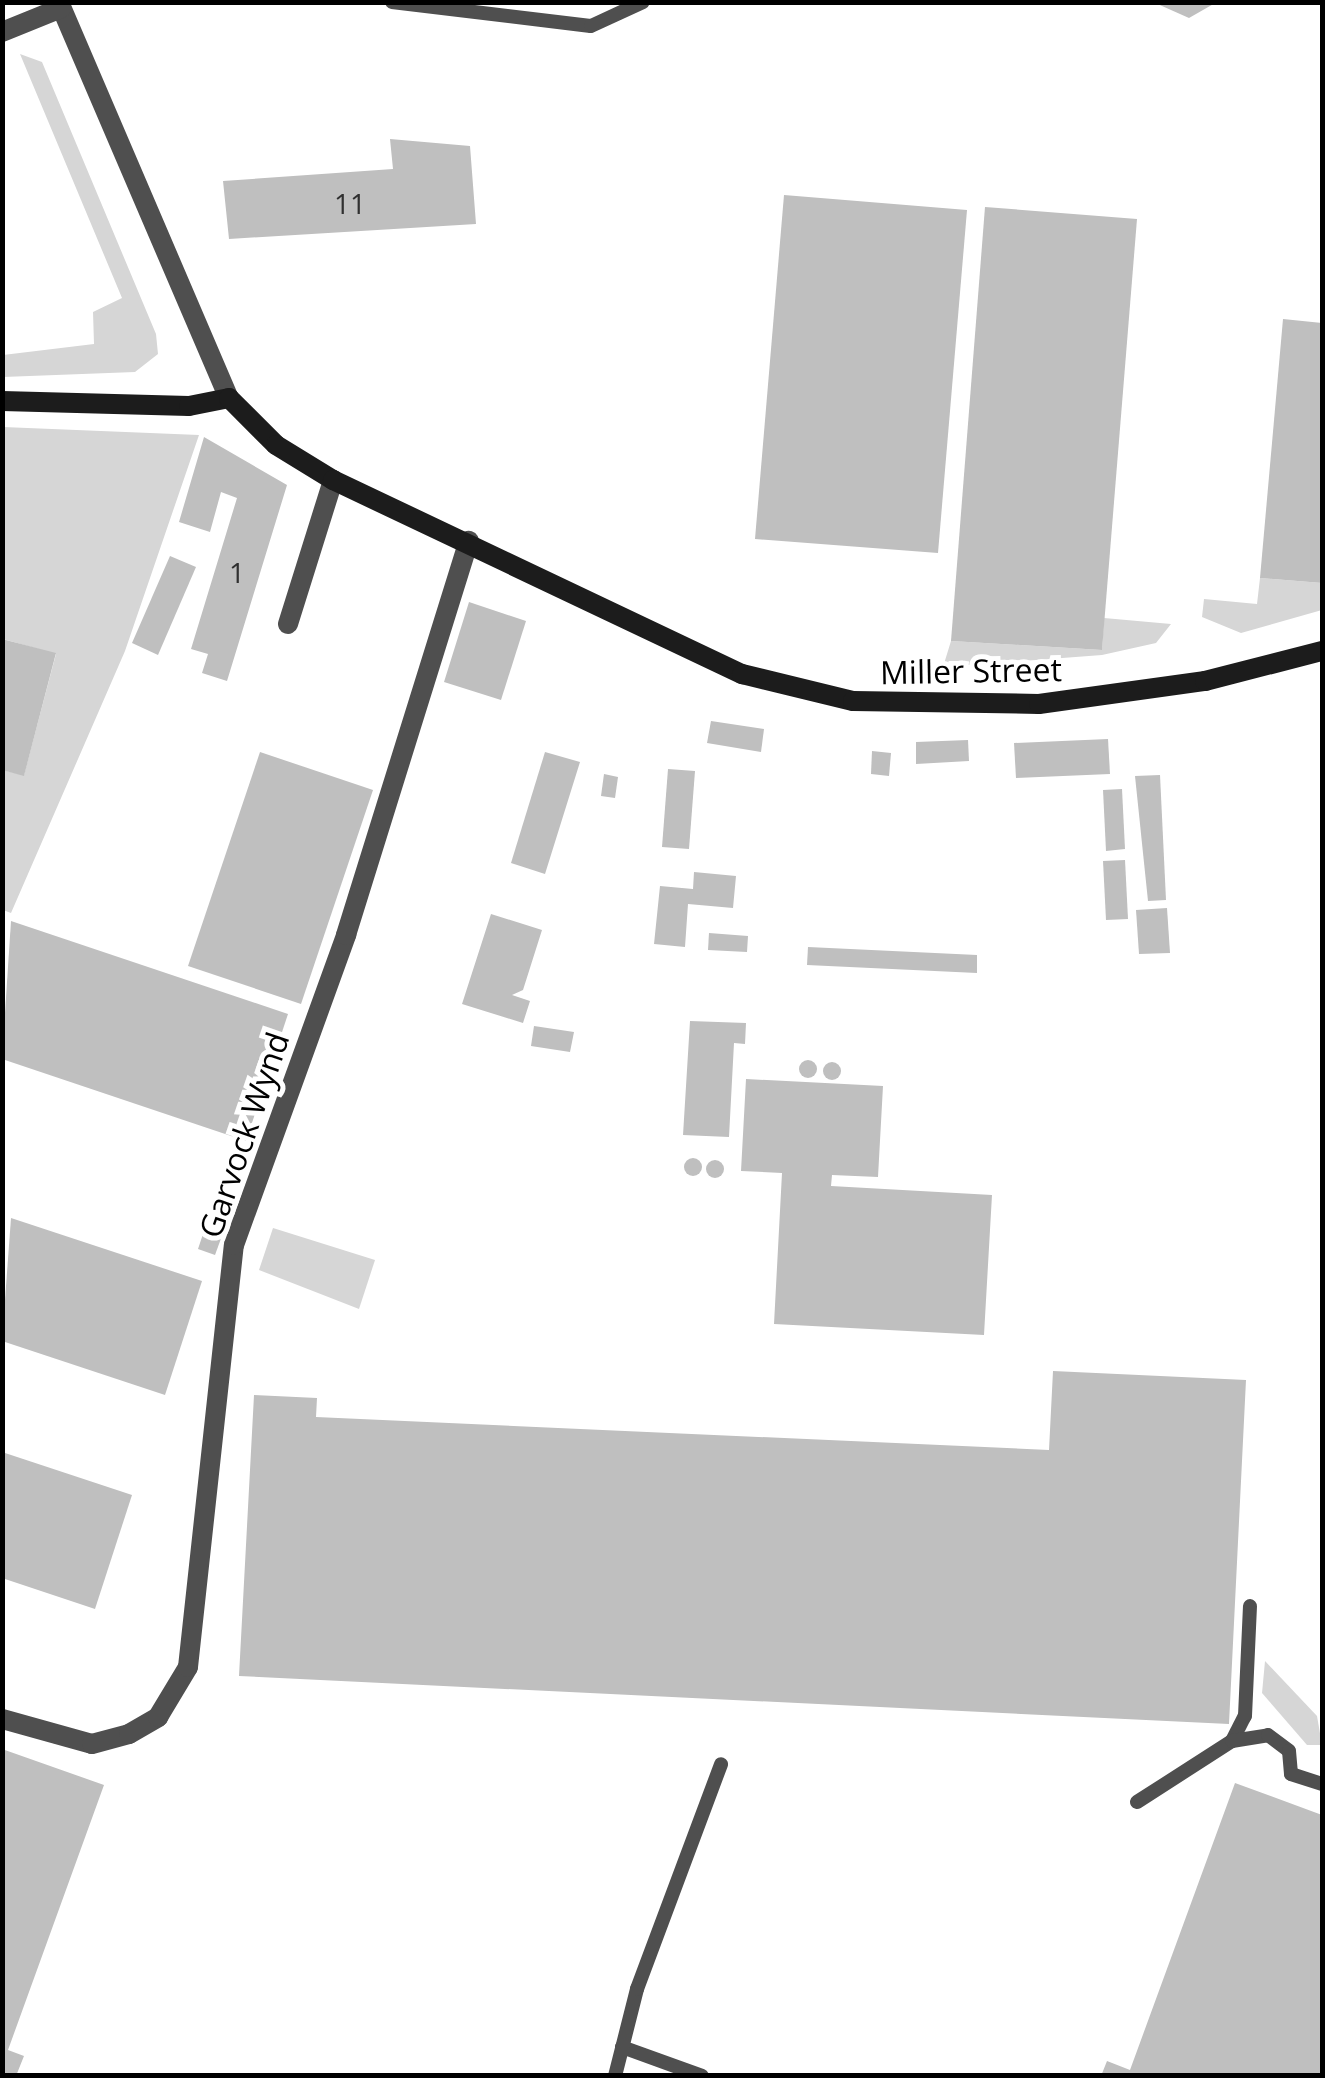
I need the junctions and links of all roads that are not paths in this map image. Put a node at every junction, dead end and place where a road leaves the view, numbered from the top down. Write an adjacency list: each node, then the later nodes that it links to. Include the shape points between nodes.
1 (392, 2): 2 (lane, via 591,26)
2 (644, 2)
3 (60, 5): 4 (street); 5 (street)
4 (2, 32)
5 (229, 398): 6 (street, via 189,406); 7 (street, Miller Street, via 276,445)
6 (2, 401)
7 (333, 480): 8 (street, Miller Street); 9 (street)
8 (469, 542): 10 (street, Miller Street, via 742,674 853,701 1039,704 1205,682); 12 (street, Garvock Wynd, via 346,935 234,1246 188,1667 158,1717 129,1734 92,1744)
9 (288, 624)
10 (1322, 652)
11 (1250, 1606): 13 (lane, via 1245,1716)
12 (2, 1719)
13 (1232, 1741): 15 (lane, via 1280,1740 1290,1774); 16 (lane)
14 (721, 1764): 17 (lane)
15 (1322, 1784)
16 (1138, 1802)
17 (622, 2047): 18 (lane); 19 (lane)
18 (616, 2076)
19 (702, 2076)

